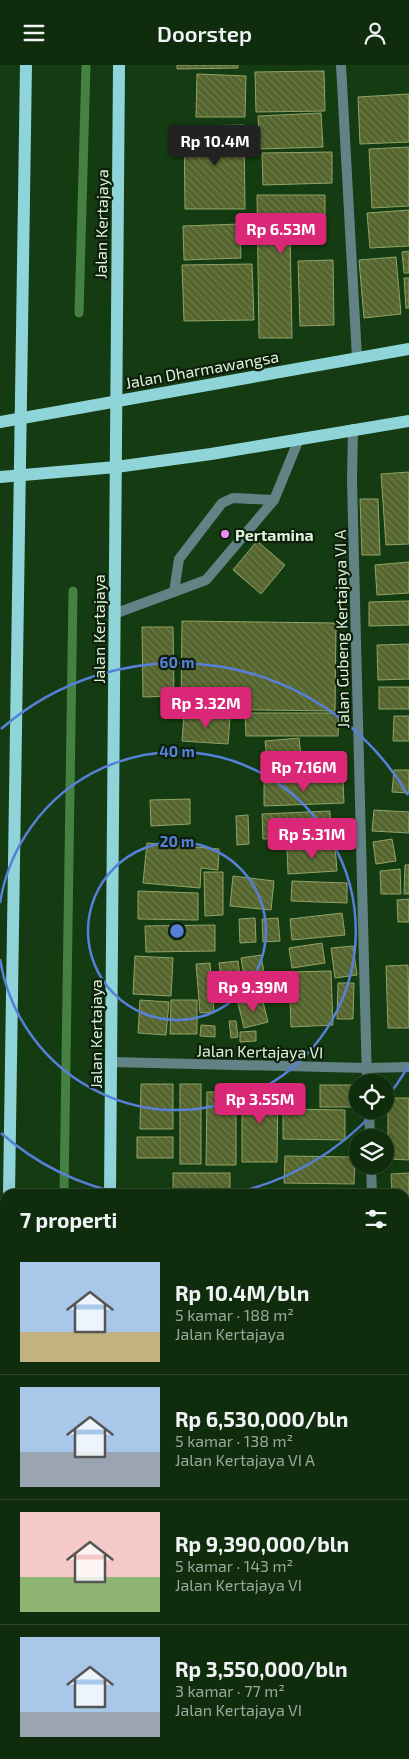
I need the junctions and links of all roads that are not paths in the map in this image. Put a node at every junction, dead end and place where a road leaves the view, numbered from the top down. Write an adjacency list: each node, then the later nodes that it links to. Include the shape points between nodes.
1 (26, 65): 7 (main road)
2 (119, 65): 6 (main road, Jalan Kertajaya)
3 (341, 65): 5 (street)
4 (409, 349): 5 (main road, Jalan Dharmawangsa)
5 (357, 358): 6 (main road, Jalan Dharmawangsa)
6 (116, 401): 7 (main road, Jalan Dharmawangsa); 12 (main road, Jalan Kertajaya)
7 (21, 417): 9 (main road, Jalan Dharmawangsa); 13 (main road)
8 (409, 421): 10 (main road)
9 (0, 422)
10 (353, 429): 11 (main road); 21 (street, Jalan Gubeng Kertajaya VI A)
11 (299, 439): 12 (main road); 15 (street)
12 (116, 467): 13 (main road); 17 (main road, Jalan Kertajaya)
13 (19, 475): 14 (main road); 18 (main road)
14 (0, 477)
15 (274, 501): 16 (street, via 206,580); 16 (street, via 233,498 222,503 179,559)
16 (174, 592): 17 (street)
17 (114, 614): 19 (main road, Jalan Kertajaya)
18 (5, 1055): 24 (main road)
19 (111, 1062): 21 (street, Jalan Kertajaya VI); 25 (main road, Jalan Kertajaya)
20 (409, 1067): 21 (street, Jalan Kertajaya VI)
21 (367, 1068): 22 (street, Jalan Gubeng Kertajaya VI A)
22 (367, 1074)
23 (371, 1174): 26 (street)
24 (9, 1189)
25 (110, 1189)
26 (372, 1189)

